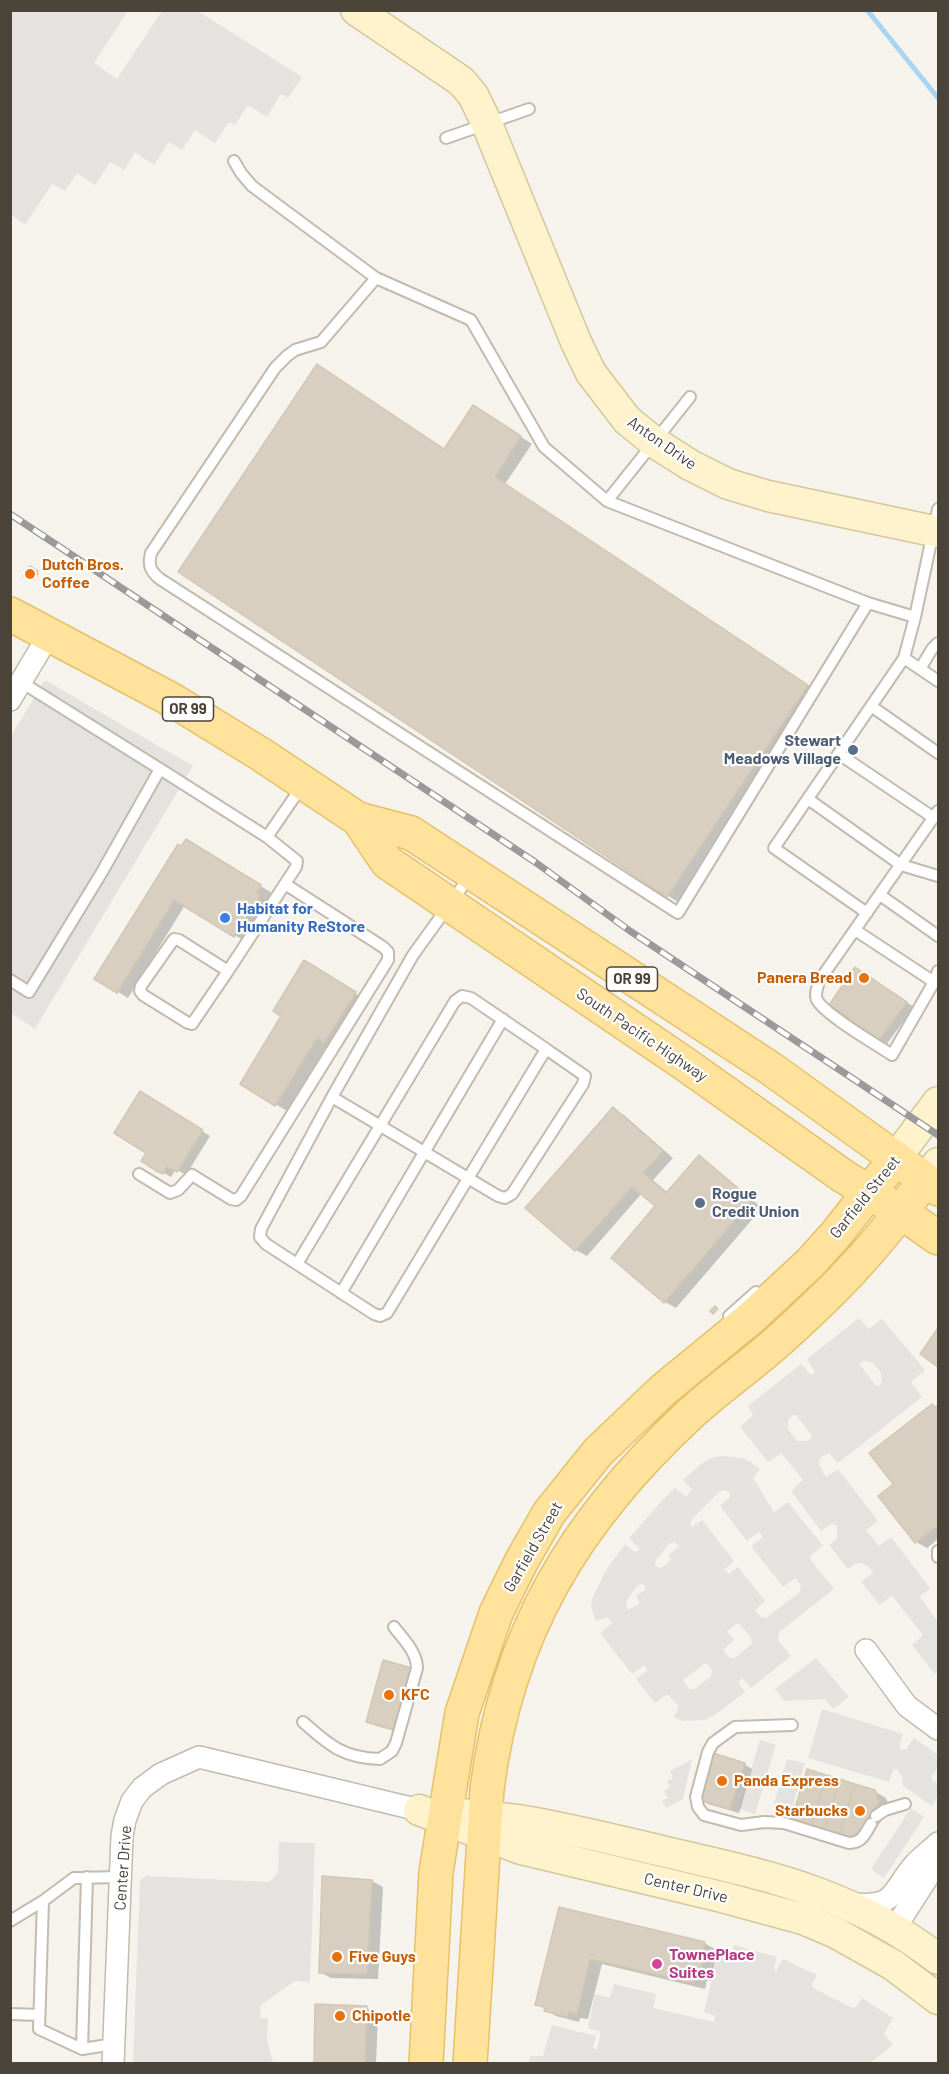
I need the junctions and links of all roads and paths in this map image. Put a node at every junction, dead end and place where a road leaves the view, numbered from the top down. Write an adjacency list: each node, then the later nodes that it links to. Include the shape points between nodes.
1 (356, 10): 3 (main road, Anton Drive, via 461,81)
2 (529, 109): 3 (lane)
3 (487, 124): 4 (lane); 8 (main road, Anton Drive, via 591,373 627,420)
4 (447, 138)
5 (234, 160): 6 (lane, via 252,186)
6 (376, 278): 9 (lane, via 471,320 544,447); 11 (lane, via 321,342 295,350 275,368 151,553 149,564 153,574 678,913)
7 (690, 397): 8 (lane)
8 (654, 442): 9 (lane); 10 (main road, Anton Drive, via 728,484 800,504)
9 (607, 501): 11 (lane)
10 (937, 524): 13 (lane)
11 (868, 603): 13 (lane)
12 (10, 614): 14 (main road, South Pacific Highway / OR 99)
13 (915, 616): 16 (lane)
14 (50, 633): 19 (street); 25 (main road, South Pacific Highway / OR 99, via 174,701)
15 (939, 643): 17 (lane)
16 (904, 658): 17 (lane); 21 (lane)
17 (920, 669): 18 (lane)
18 (939, 681)
19 (21, 682): 20 (street); 24 (lane)
20 (10, 700)
21 (871, 706): 22 (lane); 23 (lane)
22 (939, 753)
23 (839, 754): 26 (lane); 27 (lane)
24 (160, 769): 29 (lane); 41 (lane, via 29,992)
25 (304, 783): 28 (main road, South Pacific Highway / OR 99); 29 (lane)
26 (808, 799): 30 (lane); 36 (lane, via 774,848)
27 (936, 814): 30 (lane)
28 (358, 819): 31 (main road, South Pacific Highway / OR 99, via 411,833); 35 (main road, South Pacific Highway / OR 99, via 387,862)
29 (267, 837): 33 (lane, via 297,861)
30 (900, 865): 32 (lane); 34 (lane)
31 (471, 873): 35 (lane); 49 (main road, South Pacific Highway / OR 99, via 770,1068)
32 (939, 876)
33 (285, 884): 39 (lane); 50 (lane, via 383,947 388,960 241,1196 231,1198 192,1176 178,1190 170,1192)
34 (880, 895): 36 (lane); 38 (lane)
35 (449, 904): 45 (lane, via 413,955); 53 (main road, South Pacific Highway / OR 99)
36 (867, 913): 37 (lane)
37 (855, 930): 42 (lane); 42 (lane, via 819,981 817,1000 892,1055)
38 (939, 936)
39 (228, 971): 39 (lane, via 174,939 140,991 192,1024)
40 (939, 971): 42 (lane)
41 (10, 980)
42 (934, 982)
43 (503, 1019): 44 (lane); 47 (lane, via 471,998 462,996 455,1001); 48 (lane)
44 (546, 1049): 51 (lane); 51 (lane, via 580,1071 585,1076 583,1084 512,1194 498,1196)
45 (332, 1097): 47 (lane); 56 (lane, via 261,1229 260,1237 266,1244)
46 (939, 1102): 49 (main road, Garfield Street)
47 (380, 1125): 48 (lane); 56 (lane)
48 (425, 1152): 51 (lane); 58 (lane)
49 (896, 1158): 52 (main road, South Pacific Highway / OR 99); 53 (main road, Garfield Street)
50 (139, 1174)
51 (469, 1177): 58 (lane, via 387,1313 374,1314)
52 (934, 1177): 54 (main road, Garfield Street)
53 (868, 1193): 54 (main road, South Pacific Highway / OR 99); 68 (main road, Garfield Street, via 752,1317 699,1353 597,1452 549,1513 496,1613 465,1703)
54 (901, 1212): 55 (main road, South Pacific Highway / OR 99); 69 (main road, Garfield Street, via 857,1265 785,1336 690,1414 632,1472 583,1532 553,1580 512,1673 493,1744)
55 (939, 1238)
56 (297, 1264): 58 (lane)
57 (767, 1283): 59 (lane)
58 (341, 1293)
59 (718, 1325)
60 (939, 1551): 61 (lane)
61 (939, 1557)
62 (394, 1627): 64 (lane, via 413,1653 417,1668 392,1751 380,1759 341,1751)
63 (866, 1650): 66 (street, via 907,1706)
64 (303, 1722)
65 (792, 1725): 67 (lane, via 735,1727 713,1743 696,1797 704,1815 741,1825 784,1823 856,1843 885,1810)
66 (939, 1729)
67 (905, 1804)
68 (436, 1814): 69 (main road, Center Drive); 72 (street, Center Drive, via 199,1757 161,1774 141,1788 132,1801 122,1836); 86 (main road, Garfield Street)
69 (484, 1826): 73 (main road, Center Drive, via 521,1850); 75 (main road, Center Drive, via 522,1821 570,1830 769,1876); 87 (main road, Garfield Street)
70 (938, 1843): 75 (street, via 915,1864 884,1903); 77 (street, via 933,1869)
71 (87, 1877): 72 (lane); 74 (lane, via 74,1878); 84 (lane)
72 (121, 1877): 85 (street, Center Drive)
73 (722, 1897): 77 (main road, via 759,1890 866,1930 881,1933); 78 (main road, Center Drive, via 803,1919)
74 (43, 1901): 76 (lane); 83 (lane)
75 (848, 1903): 77 (main road, Center Drive)
76 (10, 1921)
77 (895, 1929): 79 (main road, Center Drive)
78 (866, 1949): 80 (main road, via 896,1951); 81 (main road, Center Drive)
79 (939, 1959)
80 (939, 1981)
81 (939, 1999)
82 (10, 2014): 83 (lane)
83 (39, 2015): 84 (lane, via 41,2032)
84 (82, 2049): 85 (lane)
85 (114, 2054)
86 (426, 2064)
87 (470, 2064)

